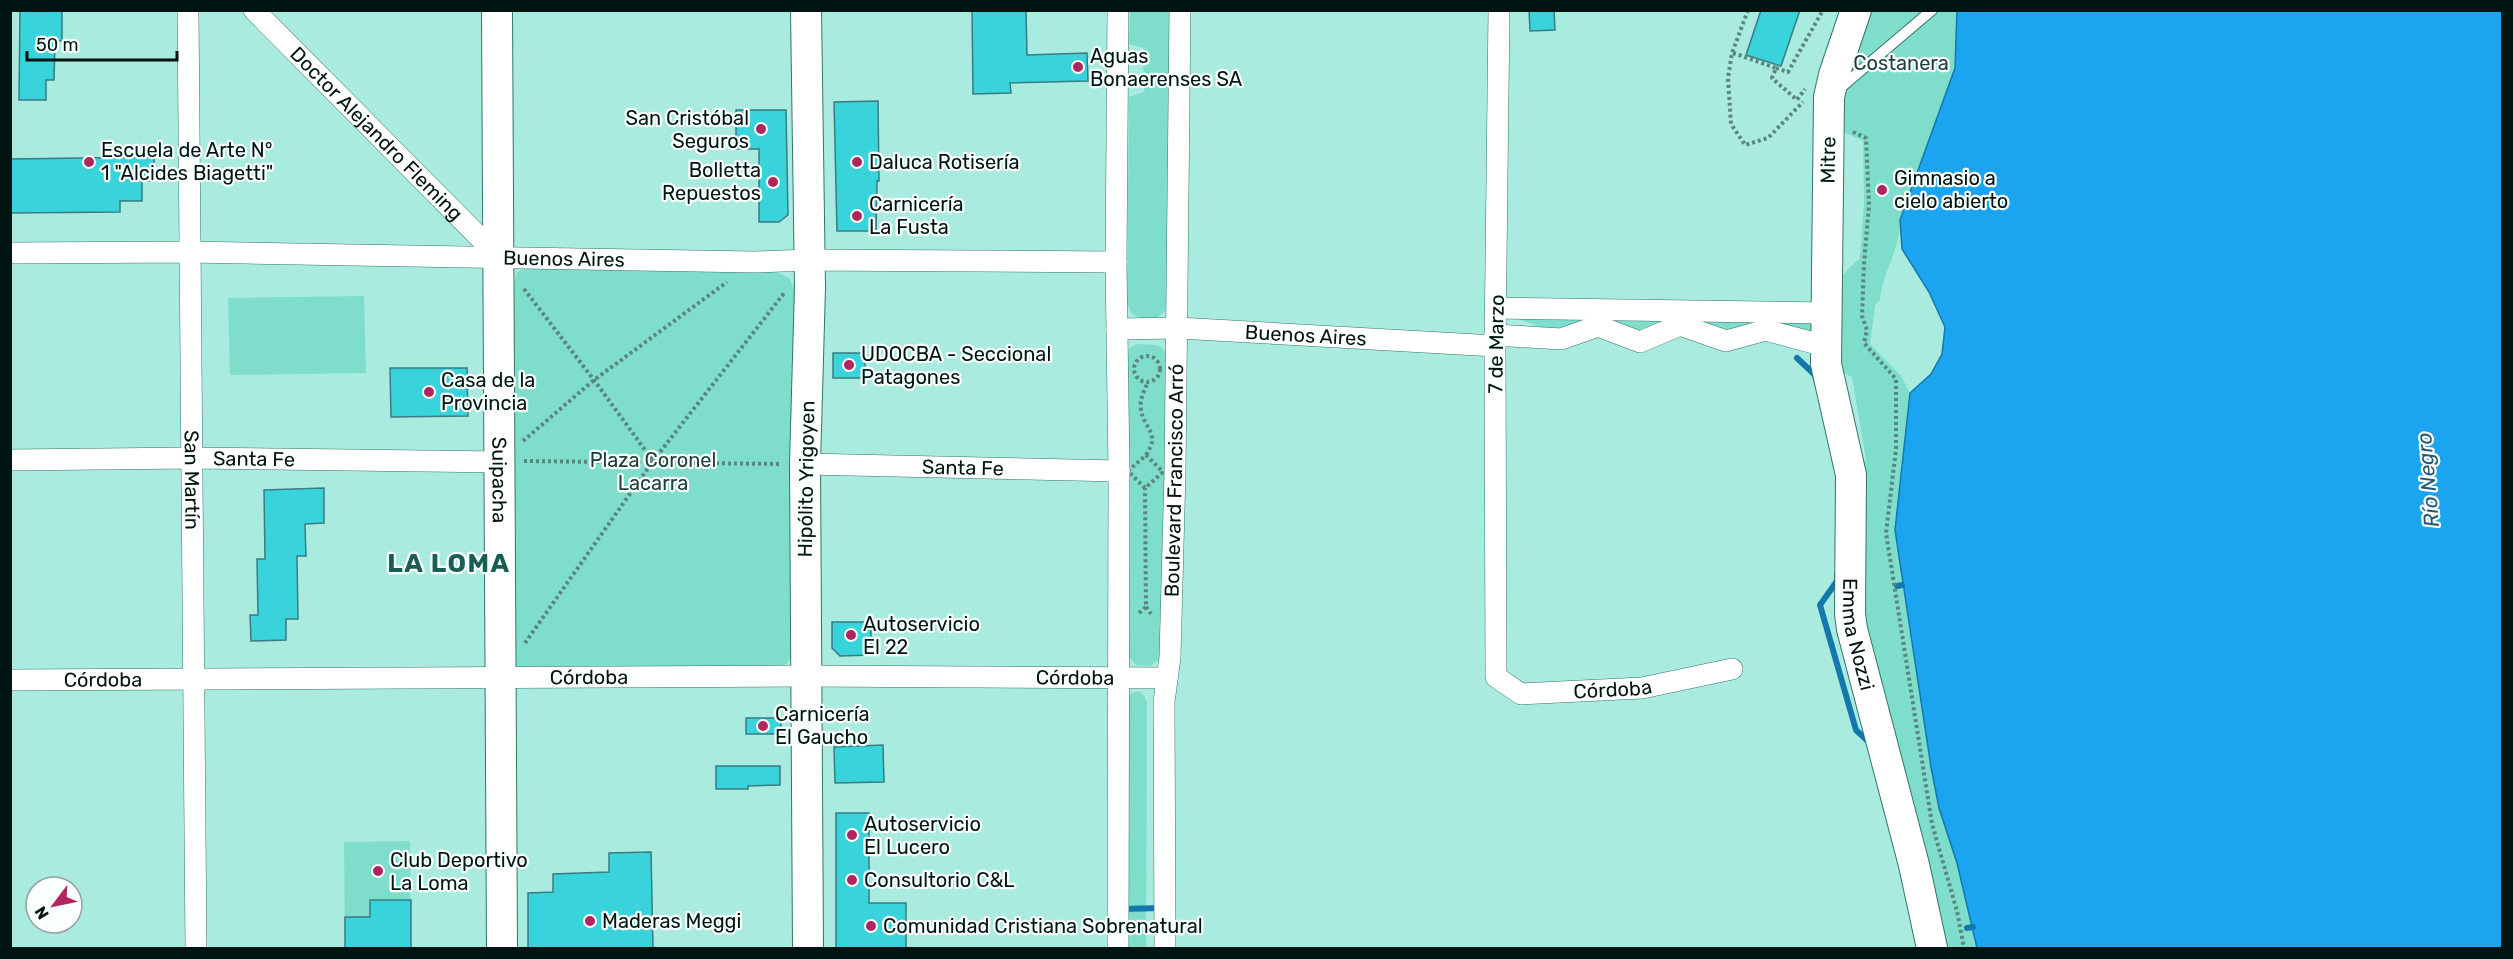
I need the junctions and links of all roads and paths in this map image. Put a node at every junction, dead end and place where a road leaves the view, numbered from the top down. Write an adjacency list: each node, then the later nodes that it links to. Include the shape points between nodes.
1 (188, 10): 16 (street, San Martín)
2 (254, 10): 18 (street, Doctor Alejandro Fleming)
3 (498, 10): 18 (street, Suipacha)
4 (806, 10): 19 (street, Hipólito Yrigoyen)
5 (1118, 10): 21 (street)
6 (1180, 10): 24 (street, Boulevard Francisco Arró)
7 (1499, 10): 22 (street, 7 de Marzo)
8 (1748, 10): 12 (path)
9 (1823, 10): 13 (path, via 1788,72)
10 (1856, 10): 14 (street, Mitre, via 1837,65)
11 (1932, 10): 14 (lane)
12 (1732, 53): 13 (path); 14 (path, via 1728,78 1731,124 1745,145 1768,138)
13 (1776, 68): 14 (path, via 1772,78 1797,100)
14 (1815, 93): 23 (street, Mitre)
15 (1851, 131): 55 (path, via 1866,138 1869,206 1862,316 1867,330 1864,344 1896,379 1896,449 1886,533 1932,824)
16 (190, 252): 17 (street, Buenos Aires); 18 (street, Buenos Aires); 31 (street, San Martín)
17 (10, 253)
18 (498, 256): 20 (street, Buenos Aires); 28 (path); 34 (street, Suipacha)
19 (810, 260): 20 (street, Buenos Aires); 21 (street, Buenos Aires); 33 (path); 35 (street, Hipólito Yrigoyen)
20 (753, 262): 28 (path)
21 (1116, 262): 25 (street)
22 (1497, 308): 23 (street); 26 (street, 7 de Marzo)
23 (1825, 313): 27 (street, Emma Nozzi)
24 (1178, 328): 25 (street, Buenos Aires); 26 (street, Buenos Aires); 46 (street, Boulevard Francisco Arró)
25 (1118, 329): 36 (street)
26 (1495, 340): 27 (street, Buenos Aires, via 1561,339 1598,326 1640,342 1680,326 1726,341 1766,330); 43 (street, 7 de Marzo)
27 (1825, 346): 54 (street, Emma Nozzi, via 1851,475 1852,629)
28 (594, 380): 33 (path); 34 (path)
29 (1148, 382): 29 (path, via 1156,378 1160,366 1156,358 1148,356 1140,358 1134,369 1137,377); 30 (path, via 1140,401 1152,441)
30 (1146, 455): 37 (path, via 1163,472); 37 (path, via 1128,471)
31 (191, 458): 32 (street, Santa Fe); 34 (street, Santa Fe); 47 (street, San Martín)
32 (10, 460)
33 (653, 461): 34 (path); 35 (path); 44 (path)
34 (500, 462): 44 (street, Suipacha)
35 (805, 464): 36 (street, Santa Fe); 42 (street, Hipólito Yrigoyen)
36 (1119, 471): 45 (street)
37 (1145, 488): 38 (path)
38 (1146, 607): 39 (path); 40 (path)
39 (1131, 620)
40 (1157, 620)
41 (1732, 669): 43 (street, Córdoba, via 1642,688 1521,694)
42 (805, 676): 44 (street, Córdoba); 45 (street, Córdoba); 51 (street, Hipólito Yrigoyen)
43 (1496, 677)
44 (501, 678): 47 (street, Córdoba); 50 (street, Suipacha)
45 (1117, 678): 46 (street, Córdoba); 52 (street)
46 (1167, 678): 53 (street, Boulevard Francisco Arró)
47 (192, 679): 48 (street, Córdoba); 49 (street, San Martín)
48 (10, 680)
49 (195, 948)
50 (502, 948)
51 (808, 948)
52 (1118, 948)
53 (1165, 948)
54 (1932, 948)
55 (1964, 948)

